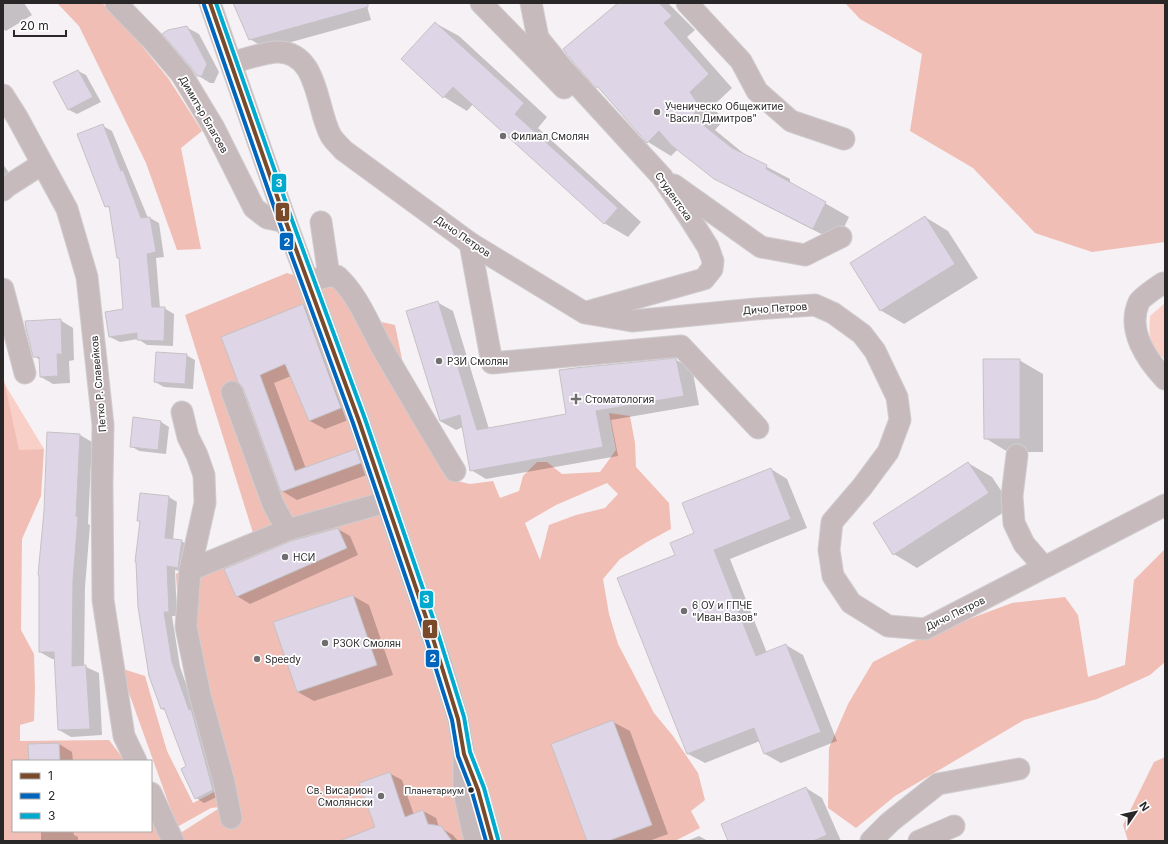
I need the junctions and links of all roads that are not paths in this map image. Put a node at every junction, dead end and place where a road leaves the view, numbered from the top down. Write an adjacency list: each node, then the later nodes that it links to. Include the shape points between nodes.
1 (116, 3): 12 (street, Димитър Благоев, via 182,75 214,128 254,208 267,218)
2 (210, 3): 6 (street)
3 (481, 3): 10 (street, via 610,134)
4 (531, 3): 10 (street, Студентска, via 538,38)
5 (687, 3): 8 (street, via 740,61 757,91 791,121)
6 (232, 63): 12 (street); 15 (street, Дичо Петров, via 275,52 285,52 298,60 312,77 331,135 343,150)
7 (3, 95): 9 (street, Петко Р. Славейков)
8 (844, 139)
9 (42, 164): 11 (street); 34 (street, Петко Р. Славейков, via 67,209 87,277 103,425 103,600 124,736)
10 (662, 177): 14 (street, via 761,247 805,255); 20 (street, Студентска, via 708,247 713,261 712,269 704,279)
11 (3, 190)
12 (286, 222): 17 (street)
13 (321, 222): 16 (street)
14 (841, 237)
15 (470, 243): 20 (street, Дичо Петров); 25 (street, via 492,363 681,346)
16 (329, 276): 17 (street); 27 (street, via 337,276 352,294)
17 (308, 281): 28 (street)
18 (1165, 283): 22 (street, via 1139,301 1135,321 1139,343 1153,367)
19 (3, 289): 21 (street)
20 (585, 313): 31 (street, Дичо Петров, via 632,321 815,305 833,313 862,334 876,351 897,397 900,420 888,452 862,488 832,522 829,550 833,576 851,603 888,626 925,629)
21 (25, 373)
22 (1165, 379)
23 (232, 392): 30 (street, via 273,504)
24 (182, 412): 32 (street, via 188,437 204,475 205,503)
25 (758, 428)
26 (1017, 455): 31 (street, via 1012,496 1014,524 1024,544)
27 (455, 472)
28 (386, 502): 30 (street); 33 (street, via 453,699)
29 (1165, 505): 31 (street, Дичо Петров)
30 (287, 530): 32 (street)
31 (1044, 567)
32 (190, 570): 37 (street, via 186,627)
33 (464, 754): 40 (street, via 464,793); 41 (street, via 478,790)
34 (136, 760)
35 (1019, 769): 42 (street, via 938,784 890,822)
36 (152, 795): 39 (street)
37 (231, 818)
38 (954, 826): 43 (street)
39 (173, 841)
40 (475, 841)
41 (492, 841)
42 (871, 841)
43 (919, 841)

